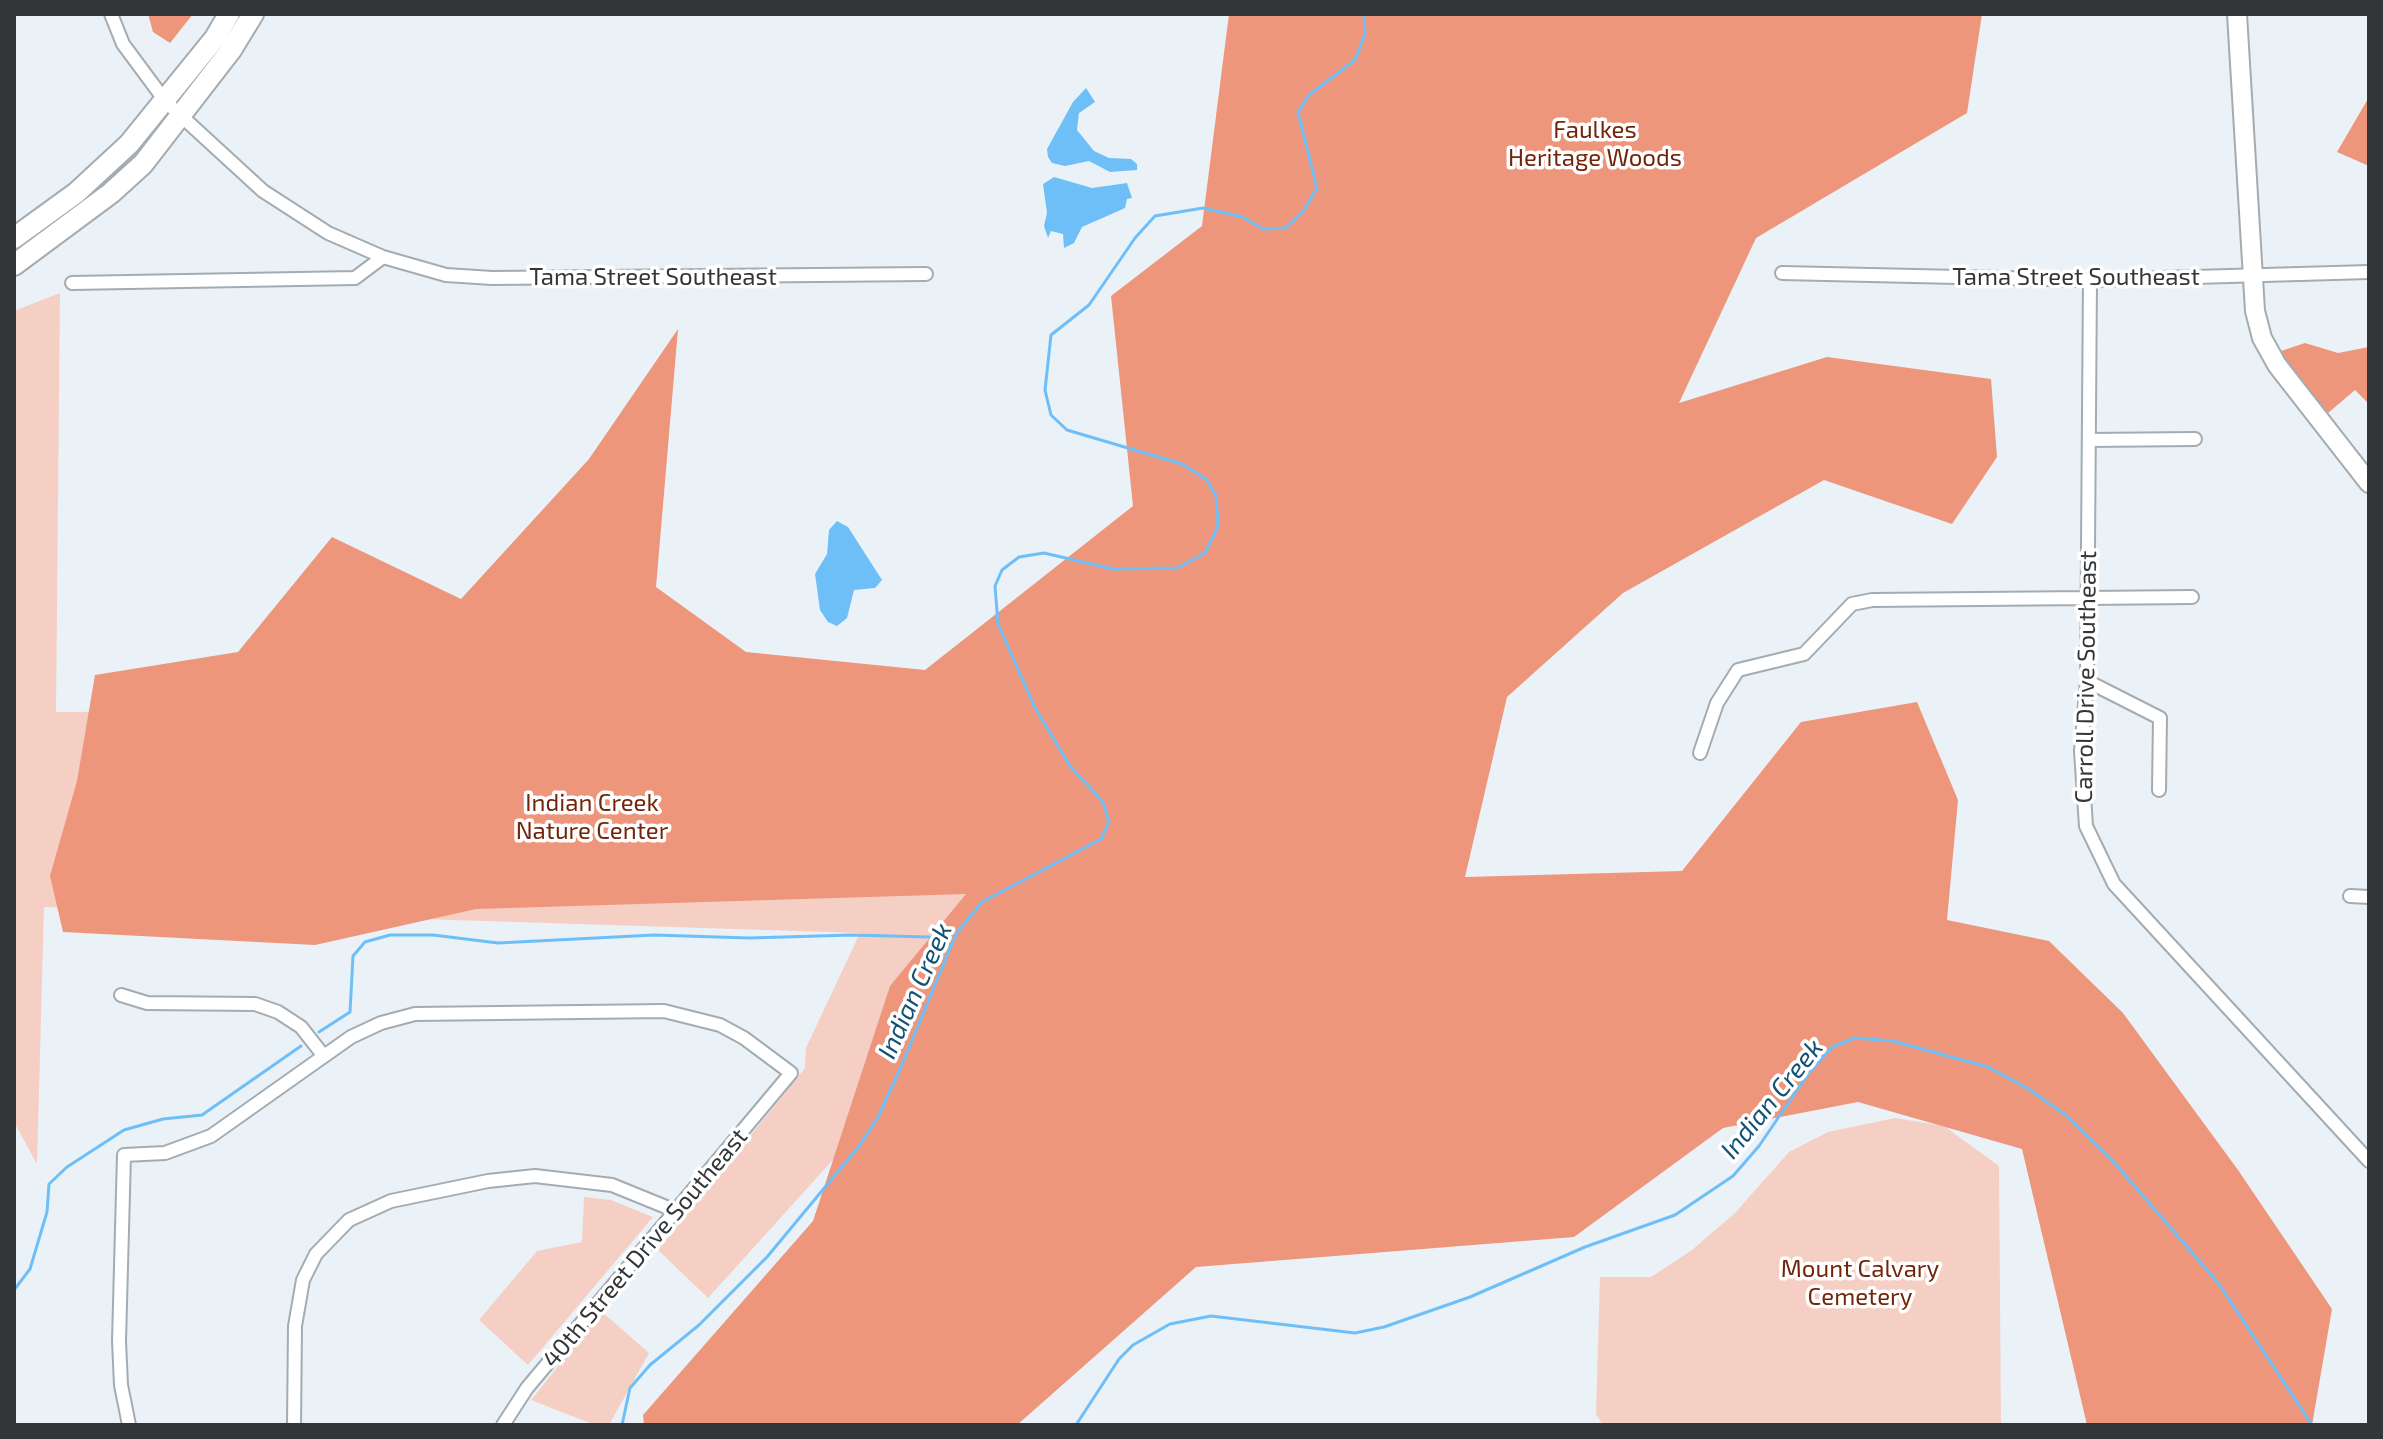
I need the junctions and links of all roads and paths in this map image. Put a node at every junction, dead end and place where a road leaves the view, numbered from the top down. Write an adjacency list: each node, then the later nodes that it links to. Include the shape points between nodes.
1 (111, 14): 5 (street, Tama Street Southeast, via 123,44)
2 (229, 14): 5 (highway)
3 (253, 14): 6 (highway)
4 (2237, 14): 13 (main road)
5 (166, 102): 6 (street, Tama Street Southeast); 7 (highway, via 99,173)
6 (181, 117): 8 (street, Tama Street Southeast, via 295,214); 9 (highway, via 111,193)
7 (14, 238)
8 (383, 257): 12 (street, Tama Street Southeast, via 446,275 492,278); 15 (street, via 355,278)
9 (14, 265)
10 (2369, 272): 13 (street, Tama Street Southeast)
11 (1782, 273): 14 (street, Tama Street Southeast)
12 (926, 274)
13 (2253, 277): 14 (street, Tama Street Southeast); 18 (main road, via 2255,311 2267,348)
14 (2090, 280): 17 (street, Carroll Drive Southeast)
15 (72, 283)
16 (2195, 439): 17 (street)
17 (2089, 440): 20 (street, Carroll Drive Southeast)
18 (2369, 483)
19 (2192, 597): 20 (street)
20 (2087, 599): 21 (street, Carroll Drive Southeast); 22 (street, via 1852,604 1804,654 1738,670 1717,703)
21 (2087, 681): 23 (street, via 2160,718); 28 (street, Carroll Drive Southeast, via 2081,751 2086,823 2114,884)
22 (1700, 753)
23 (2159, 790)
24 (2350, 896): 25 (street)
25 (2369, 897)
26 (121, 995): 27 (street, via 147,1003 255,1004 301,1027)
27 (323, 1055): 29 (street, 40th Street Drive Southeast, via 381,1023 415,1014 664,1011 720,1025 791,1073); 30 (street, via 211,1136 165,1153 124,1155 119,1341)
28 (2369, 1161)
29 (676, 1211): 31 (street, via 612,1185 535,1176 391,1201 349,1220 316,1254 303,1280 295,1326); 32 (street, 40th Street Drive Southeast, via 527,1388)
30 (129, 1425)
31 (294, 1425)
32 (503, 1425)

